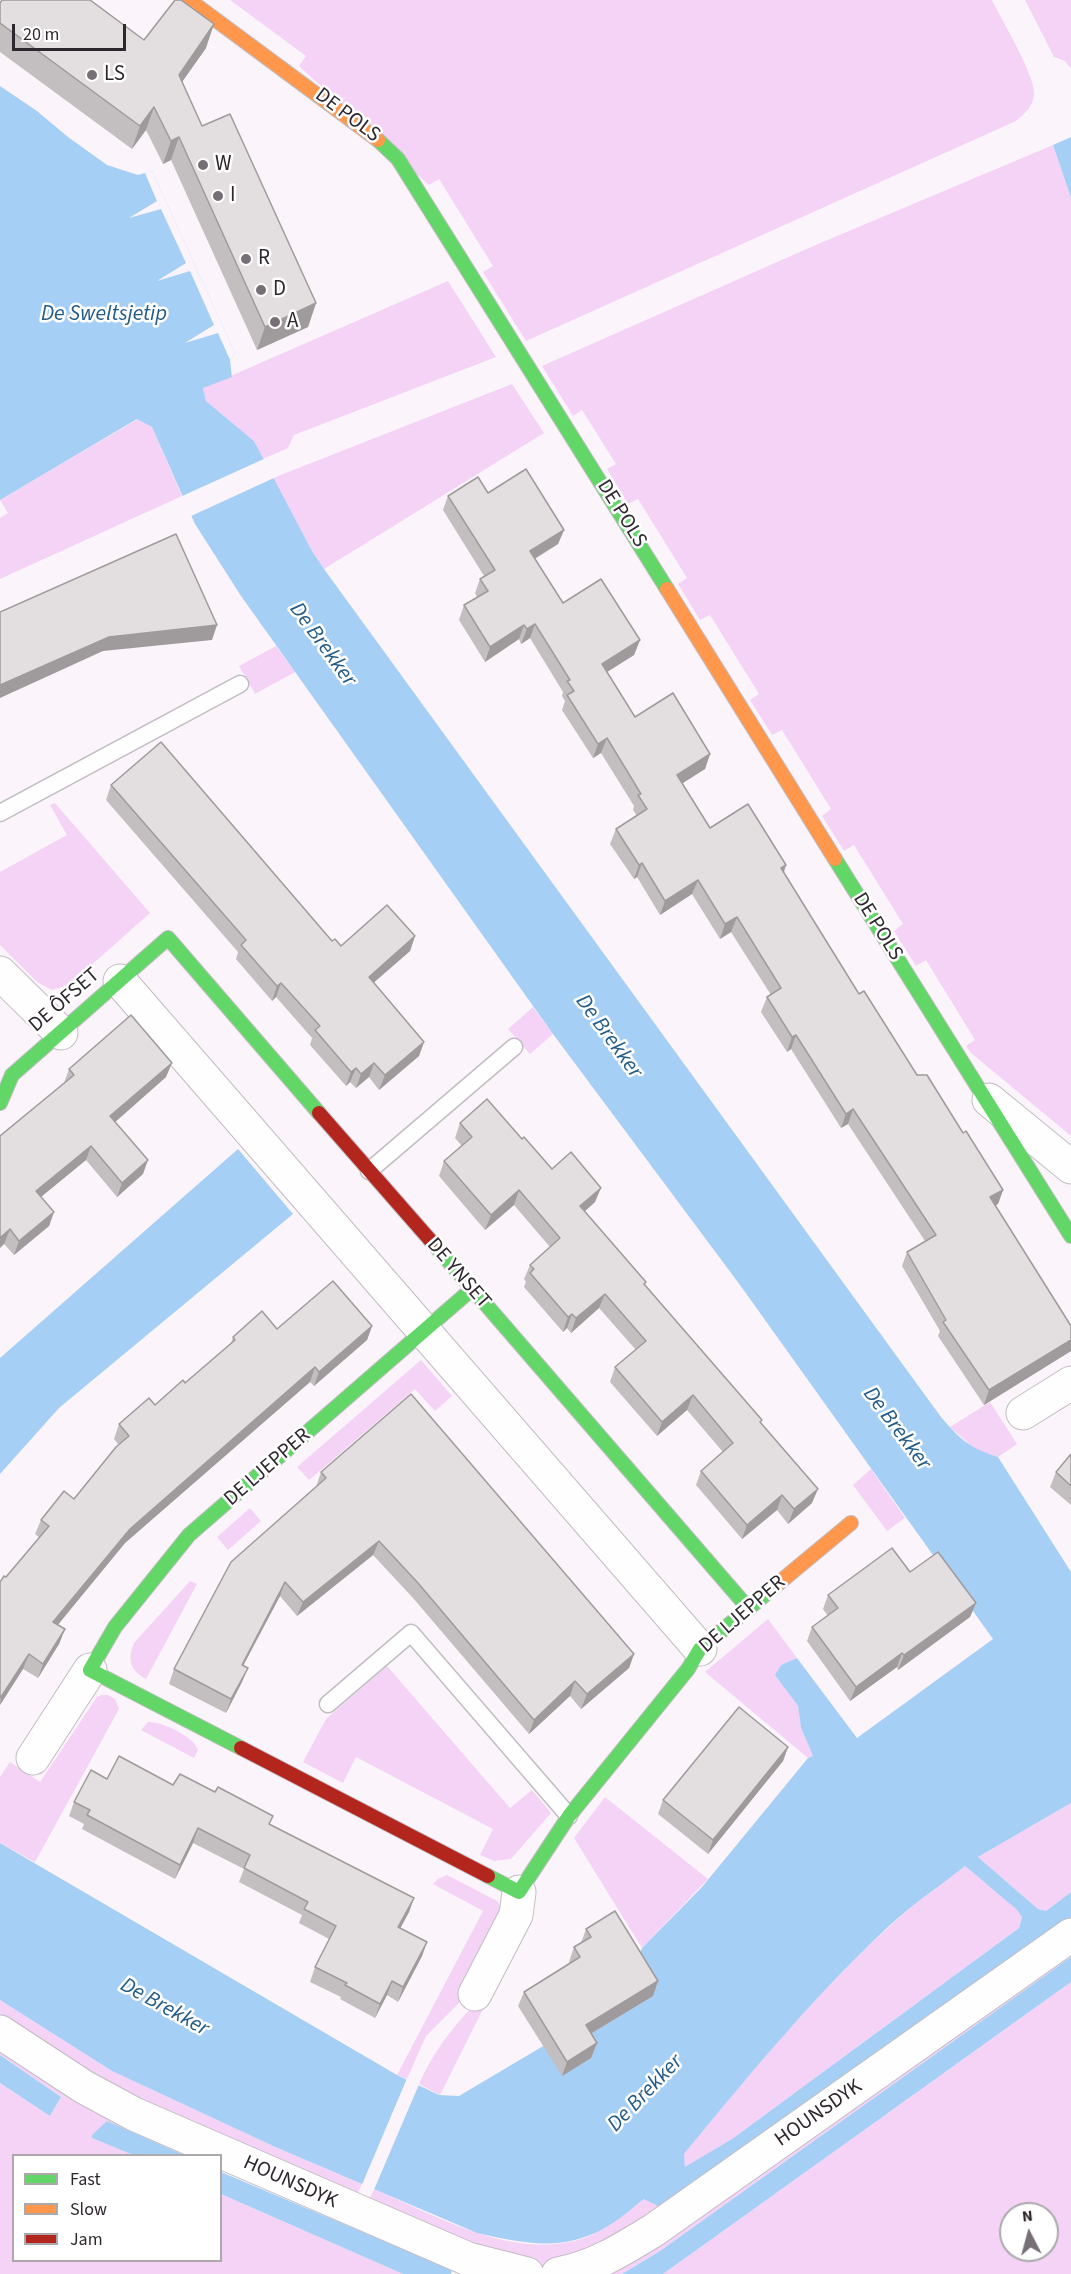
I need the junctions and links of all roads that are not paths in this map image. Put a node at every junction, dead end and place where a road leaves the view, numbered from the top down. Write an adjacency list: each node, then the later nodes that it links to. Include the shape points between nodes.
1 (189, 0): 10 (street, DE POLS, via 372,134 398,159)
2 (240, 684): 3 (lane)
3 (0, 813)
4 (168, 938): 6 (street, DE ÔFSET); 12 (street, DE YNSET)
5 (0, 972): 7 (street)
6 (120, 981): 7 (street, DE ÔFSET); 15 (street)
7 (61, 1033): 9 (street, DE ÔFSET)
8 (514, 1047): 12 (lane)
9 (4, 1080)
10 (981, 1093): 11 (street, DE POLS); 13 (street, DE POLS)
11 (1071, 1167)
12 (369, 1171): 14 (street, DE YNSET)
13 (1071, 1236)
14 (472, 1289): 15 (street, DE LJEPPER); 19 (street, DE YNSET)
15 (424, 1331): 20 (street); 21 (street, DE LJEPPER, via 189,1535 115,1627)
16 (1071, 1383): 17 (street)
17 (1023, 1413)
18 (851, 1523): 19 (street, DE LJEPPER)
19 (749, 1609): 20 (street, DE LJEPPER)
20 (700, 1649): 24 (street, DE LJEPPER)
21 (90, 1670): 23 (street, DE LJEPPER); 25 (street)
22 (328, 1704): 24 (lane, via 411,1633)
23 (33, 1758)
24 (569, 1816): 25 (street, DE LJEPPER)
25 (519, 1892): 27 (street, DE LJEPPER, via 516,1915)
26 (1071, 1935): 30 (street, HOUNSDYK, via 654,2230 614,2255 583,2269)
27 (475, 1994)
28 (0, 2032): 29 (street, HOUNSDYK, via 84,2087 155,2123 468,2259)
29 (527, 2274)
30 (558, 2274)

